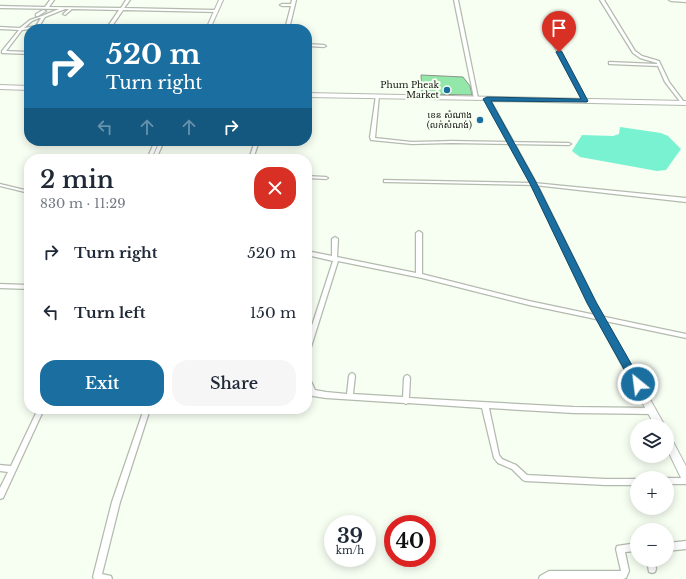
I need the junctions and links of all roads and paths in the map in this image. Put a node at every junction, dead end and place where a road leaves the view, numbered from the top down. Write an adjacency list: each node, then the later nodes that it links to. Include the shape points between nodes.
1 (52, 0): 12 (street)
2 (128, 0): 15 (street)
3 (221, 0): 16 (street)
4 (294, 0): 10 (street)
5 (456, 0): 39 (street)
6 (602, 0): 34 (street, via 634,52 656,61)
7 (670, 0): 8 (street)
8 (686, 1)
9 (282, 5): 10 (street)
10 (293, 5): 24 (street)
11 (0, 7): 12 (street)
12 (46, 7): 13 (street); 17 (street)
13 (65, 7): 14 (street); 20 (street)
14 (73, 8): 15 (street); 18 (street)
15 (121, 9): 16 (street); 22 (street)
16 (216, 11): 23 (street)
17 (44, 12): 19 (street); 20 (street)
18 (65, 14)
19 (37, 16)
20 (45, 17): 21 (street); 26 (street, via 33,19)
21 (39, 24)
22 (111, 24)
23 (210, 24)
24 (288, 24)
25 (0, 28): 26 (street)
26 (21, 29): 27 (street); 31 (street)
27 (24, 29)
28 (553, 40): 41 (street)
29 (312, 45): 30 (street)
30 (324, 46)
31 (1, 53): 32 (street)
32 (24, 53)
33 (610, 63): 34 (street)
34 (658, 65): 42 (street, via 667,82)
35 (0, 87): 36 (street)
36 (24, 88)
37 (312, 94): 38 (street)
38 (377, 96): 39 (street); 43 (street, via 373,139 420,143)
39 (476, 98): 40 (street)
40 (487, 99): 41 (street); 43 (street)
41 (585, 101): 42 (street)
42 (685, 103)
43 (512, 142): 44 (street); 48 (street)
44 (569, 144)
45 (312, 177): 46 (street)
46 (326, 178)
47 (386, 181): 48 (street)
48 (534, 184): 51 (street); 59 (street)
49 (0, 185): 50 (street)
50 (24, 191)
51 (686, 200)
52 (419, 233): 56 (street)
53 (335, 239): 55 (street)
54 (312, 253): 55 (street)
55 (335, 259): 56 (street); 60 (street)
56 (419, 276): 59 (street)
57 (0, 286): 58 (street)
58 (24, 287)
59 (601, 318): 61 (street); 68 (street)
60 (312, 334)
61 (686, 336)
62 (352, 376): 65 (street)
63 (407, 378): 66 (street)
64 (312, 392): 65 (street)
65 (350, 397): 66 (street)
66 (406, 401): 67 (street)
67 (485, 405): 68 (street); 77 (street, via 496,456 500,461 514,467 525,478)
68 (652, 411): 71 (street)
69 (38, 414): 73 (street)
70 (145, 414): 84 (street, via 100,560 97,577)
71 (656, 419)
72 (674, 453): 74 (street)
73 (7, 468): 78 (street)
74 (686, 476)
75 (674, 481): 76 (street)
76 (686, 481)
77 (630, 482)
78 (0, 496)
79 (686, 545): 80 (street)
80 (674, 546)
81 (630, 548): 85 (street, via 620,549 625,571 623,575 549,575)
82 (652, 567): 83 (street)
83 (652, 570)
84 (108, 579)
85 (543, 579)

